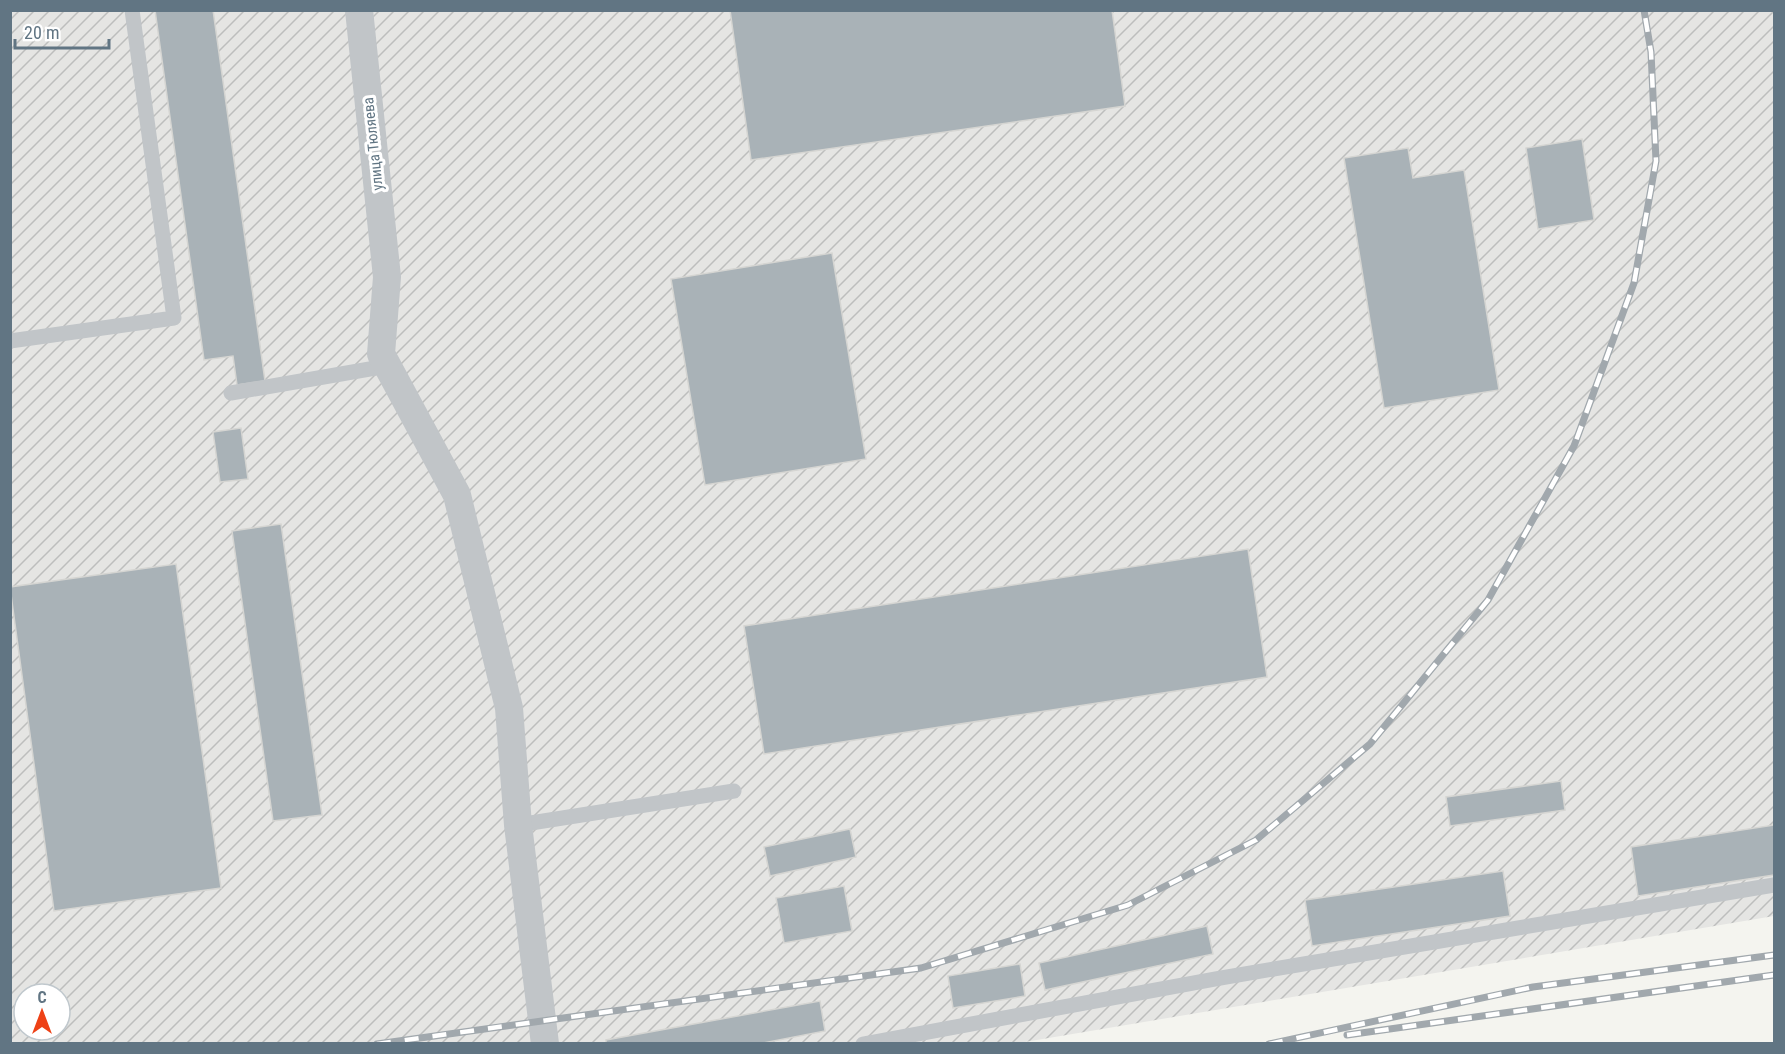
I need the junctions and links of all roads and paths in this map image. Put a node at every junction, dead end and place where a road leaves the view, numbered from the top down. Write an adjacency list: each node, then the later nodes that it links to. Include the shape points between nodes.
1 (132, 10): 3 (lane, via 174,318)
2 (359, 10): 4 (street, улица Тюляева, via 387,278 381,354)
3 (10, 341)
4 (387, 366): 5 (lane); 7 (street, улица Тюляева, via 457,495 509,708)
5 (231, 393)
6 (734, 791): 7 (lane)
7 (518, 825): 9 (street, улица Тюляева)
8 (1774, 885): 10 (lane, via 1220,978)
9 (545, 1044)
10 (862, 1044)

